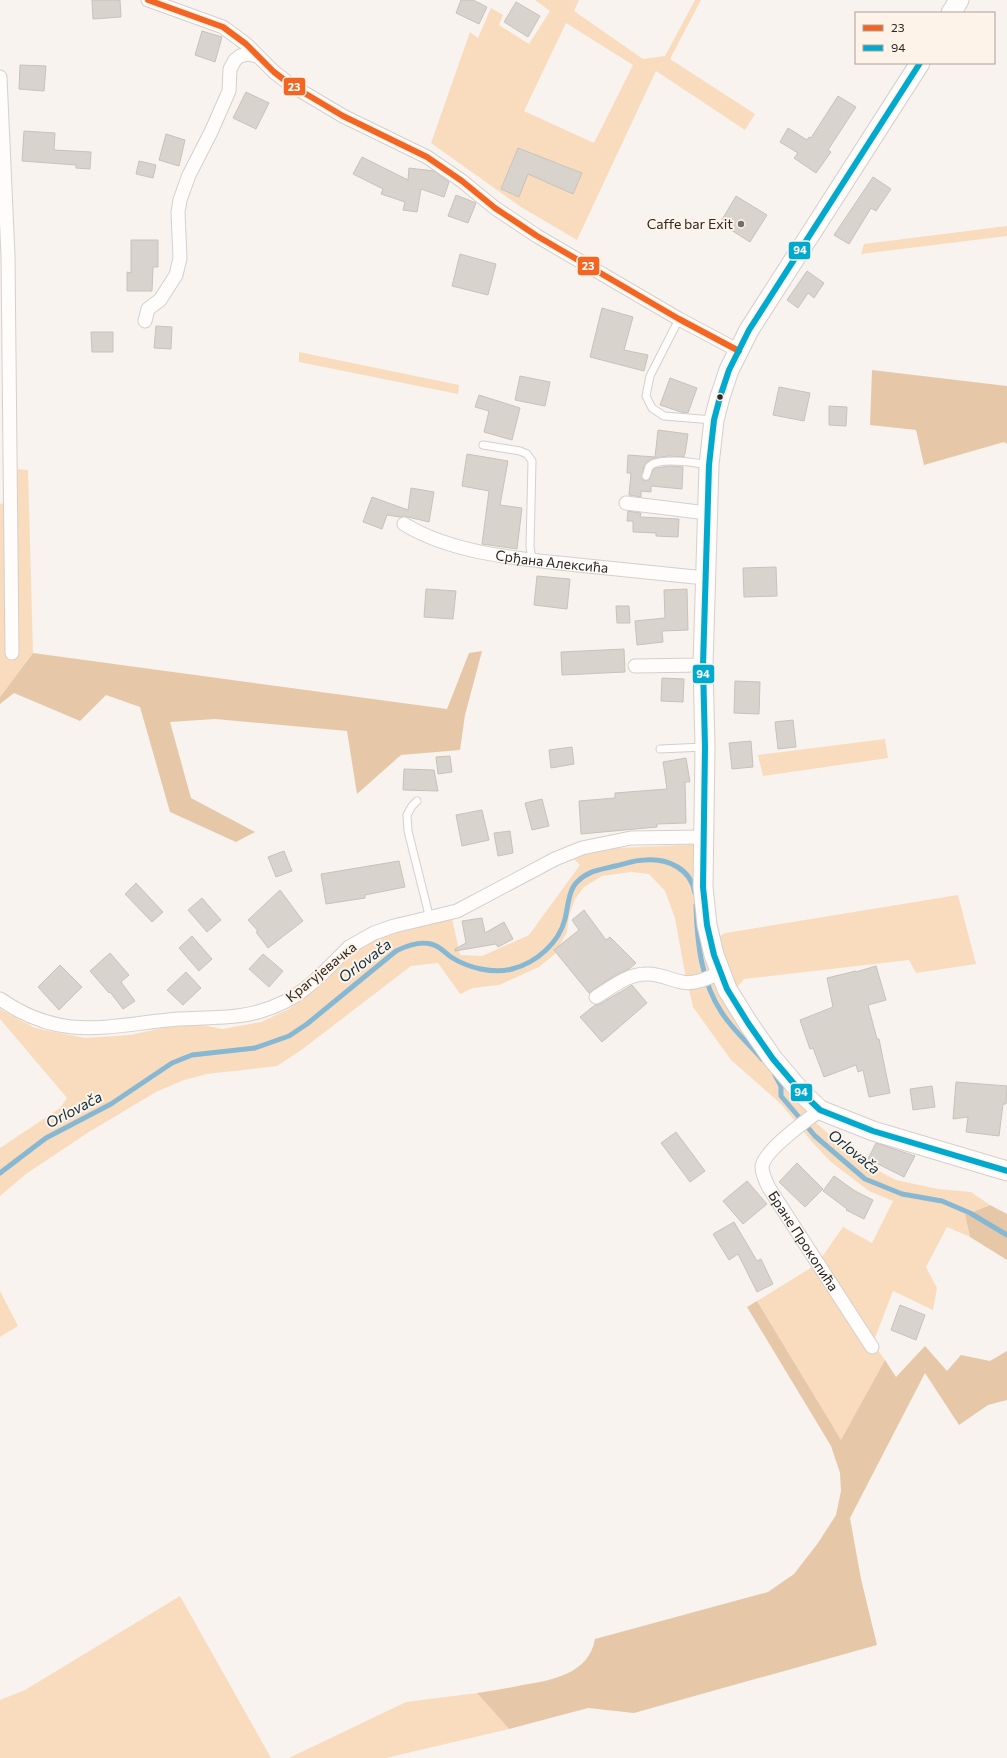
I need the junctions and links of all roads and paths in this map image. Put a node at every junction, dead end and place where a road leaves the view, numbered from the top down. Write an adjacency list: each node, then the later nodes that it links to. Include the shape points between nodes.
1 (148, 0): 4 (street, via 224,27)
2 (959, 0): 3 (street)
3 (952, 12)
4 (257, 56): 7 (street, via 291,85 349,119 427,156 495,208 537,236); 8 (street, via 240,56 230,69 229,91 188,175 180,200 180,258 176,275 160,300 148,309)
5 (919, 64): 9 (street, via 749,330)
6 (0, 77): 10 (street, via 8,256)
7 (678, 319): 9 (street); 12 (lane, via 650,376 646,396 652,408 664,416)
8 (145, 321)
9 (739, 350): 12 (street, via 729,370)
10 (8, 409): 11 (street); 21 (street)
11 (0, 420)
12 (714, 420): 14 (street)
13 (483, 445): 19 (lane, via 520,451 527,454 532,461)
14 (709, 465): 15 (lane, via 656,462 649,467); 17 (street)
15 (646, 476)
16 (626, 503): 17 (street)
17 (707, 513): 20 (street)
18 (404, 524): 19 (street, Срђана Алексића, via 442,543)
19 (532, 560): 20 (street, Срђана Алексића)
20 (705, 578): 22 (street)
21 (12, 653)
22 (703, 665): 23 (street); 24 (street)
23 (635, 666)
24 (705, 747): 25 (lane); 27 (street)
25 (660, 749)
26 (417, 800): 28 (lane, via 407,815 408,830)
27 (703, 837): 28 (street, Крагујевачка, via 632,838 582,848 555,858 457,911); 29 (street, via 703,888)
28 (430, 919): 31 (street, Крагујевачка, via 394,926 358,941 295,997 261,1012 238,1017 79,1028 48,1023 28,1016)
29 (715, 975): 30 (street, via 693,983 656,974 645,974 622,980); 32 (street, via 732,996 773,1059 801,1092)
30 (596, 997)
31 (0, 998)
32 (813, 1115): 33 (street); 34 (street, Бране Прокопића, via 788,1135 767,1157 762,1166 764,1176 769,1188)
33 (1007, 1171)
34 (872, 1347)

